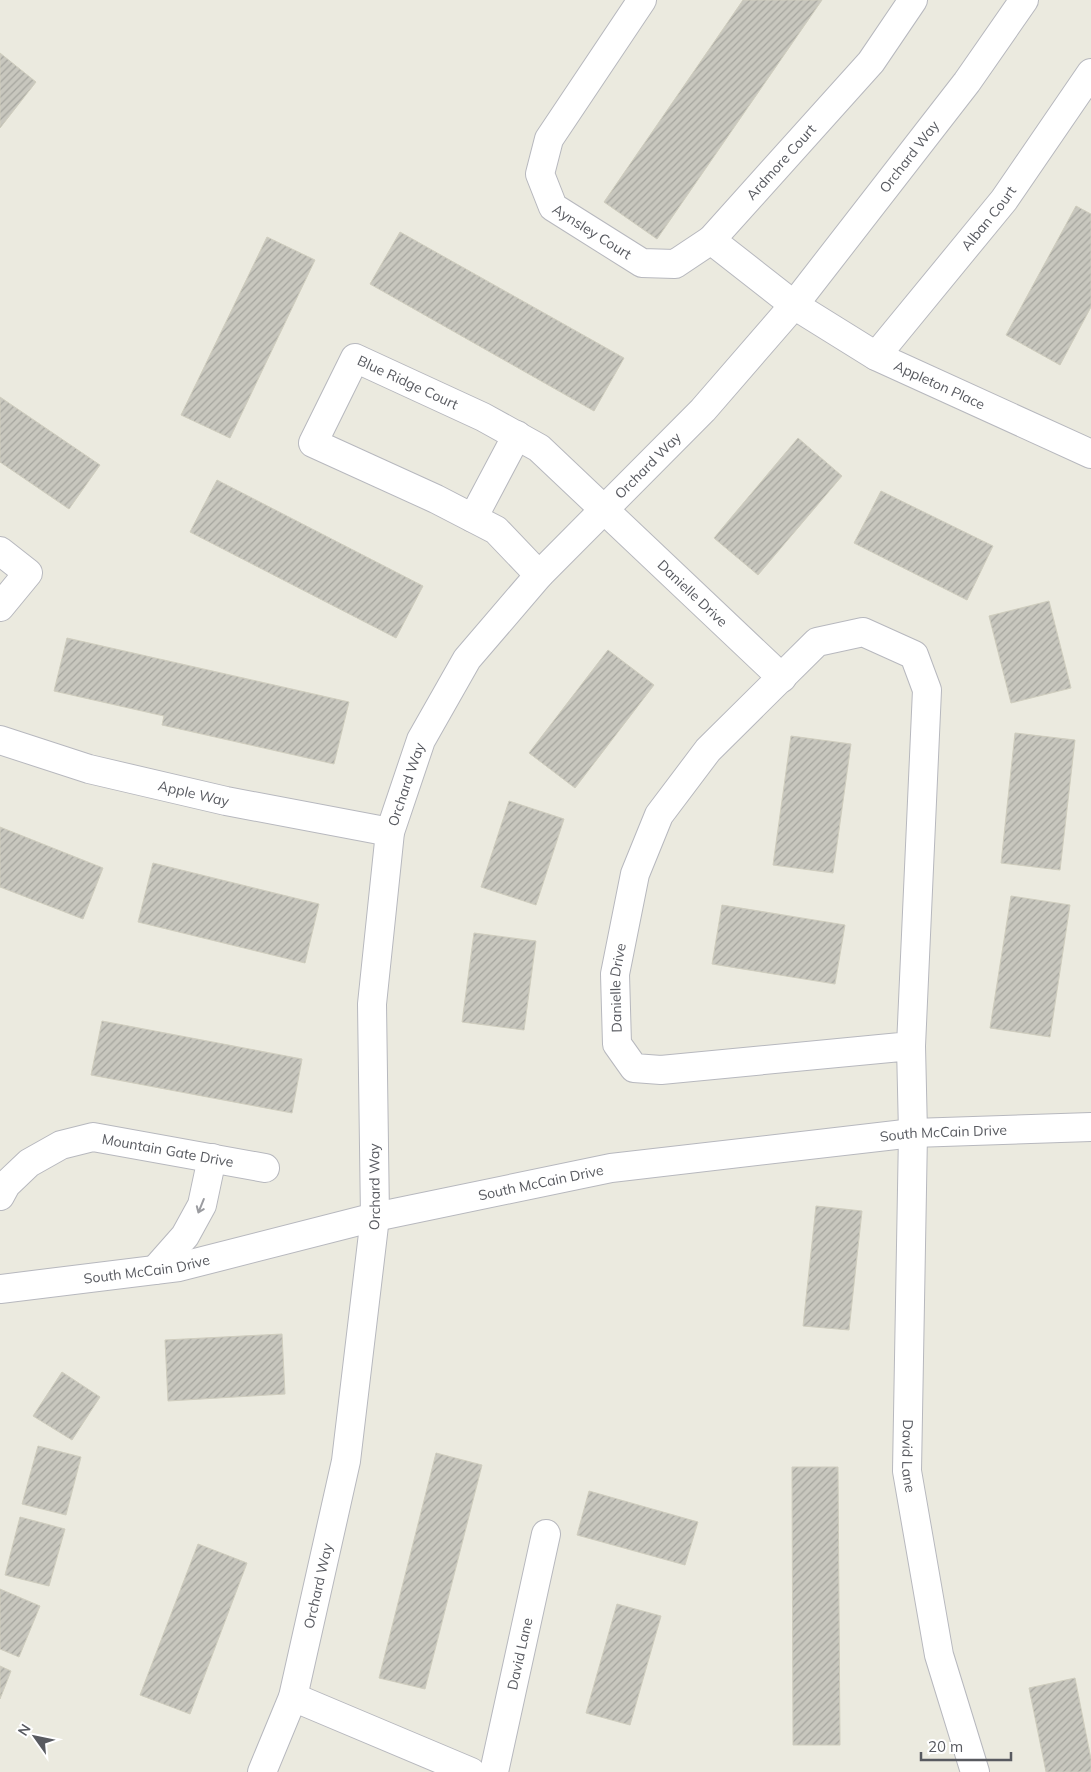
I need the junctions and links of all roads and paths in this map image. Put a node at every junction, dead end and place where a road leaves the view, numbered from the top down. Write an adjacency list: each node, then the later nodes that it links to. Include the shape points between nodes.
1 (642, 0): 5 (street, Aynsley Court, via 549,138 540,174 553,208 642,263 675,264)
2 (913, 0): 5 (street, Ardmore Court, via 871,62)
3 (1024, 0): 6 (street, Orchard Way, via 967,82)
4 (1091, 73): 7 (street, Alban Court, via 1004,200)
5 (711, 240): 6 (street)
6 (794, 305): 7 (street, Appleton Place); 10 (street, Orchard Way, via 703,410)
7 (876, 356): 9 (street, Appleton Place)
8 (517, 436): 10 (street, Blue Ridge Court, via 539,448); 11 (street); 11 (street, Blue Ridge Court, via 355,358 313,443)
9 (1091, 454)
10 (604, 508): 13 (street, Orchard Way); 15 (street, Danielle Drive)
11 (472, 518): 13 (street, Blue Ridge Court, via 496,530)
12 (0, 551): 14 (street, via 28,573)
13 (539, 575): 17 (street, Orchard Way, via 467,658 421,740)
14 (0, 607)
15 (782, 678): 18 (street, Danielle Drive, via 817,642 863,632 914,654 927,690); 18 (street, Danielle Drive, via 708,750 659,815 634,874 615,974 617,1044 634,1068 661,1070)
16 (0, 740): 17 (street, Apple Way, via 89,769 226,801)
17 (390, 832): 24 (street, Orchard Way, via 372,1004)
18 (911, 1046): 20 (street, Danielle Drive)
19 (1091, 1127): 20 (street, South McCain Drive)
20 (913, 1132): 24 (street, South McCain Drive, via 611,1168); 32 (street, David Lane, via 907,1471 939,1654)
21 (212, 1158): 22 (street, Mountain Gate Drive); 23 (street, Mountain Gate Drive, via 93,1137 61,1145 30,1163 6,1185); 25 (street, one-way to 25, via 202,1205 185,1236)
22 (265, 1168)
23 (0, 1196)
24 (375, 1218): 25 (street, South McCain Drive, via 179,1267); 28 (street, Orchard Way, via 346,1461)
25 (155, 1270): 26 (street, South McCain Drive)
26 (0, 1289)
27 (546, 1534): 31 (street, David Lane)
28 (293, 1697): 29 (street, Orchard Way); 30 (street)
29 (262, 1772)
30 (472, 1772)
31 (494, 1772)
32 (975, 1772)

